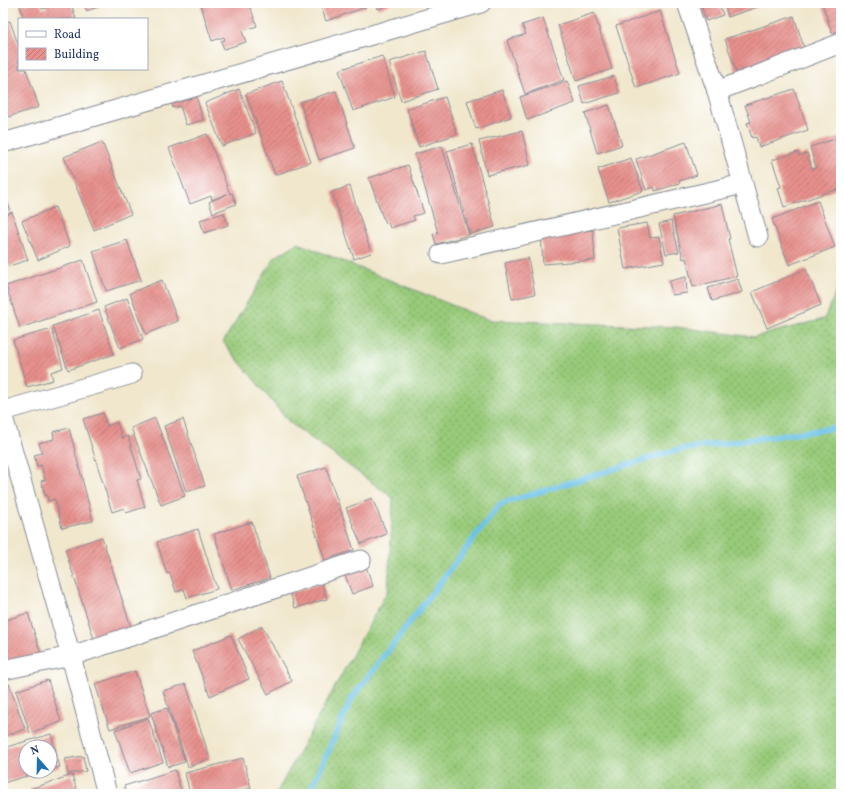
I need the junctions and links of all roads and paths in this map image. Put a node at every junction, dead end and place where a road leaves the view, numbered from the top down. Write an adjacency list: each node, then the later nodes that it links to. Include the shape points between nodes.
1 (481, 3): 5 (street)
2 (687, 3): 4 (street)
3 (841, 43): 4 (street)
4 (717, 91): 6 (street)
5 (3, 143)
6 (743, 184): 7 (street); 8 (street)
7 (758, 236)
8 (441, 254)
9 (132, 374): 10 (street)
10 (3, 411)
11 (3, 416): 13 (street)
12 (361, 560): 13 (street)
13 (71, 656): 14 (street); 15 (street)
14 (3, 670)
15 (107, 794)

